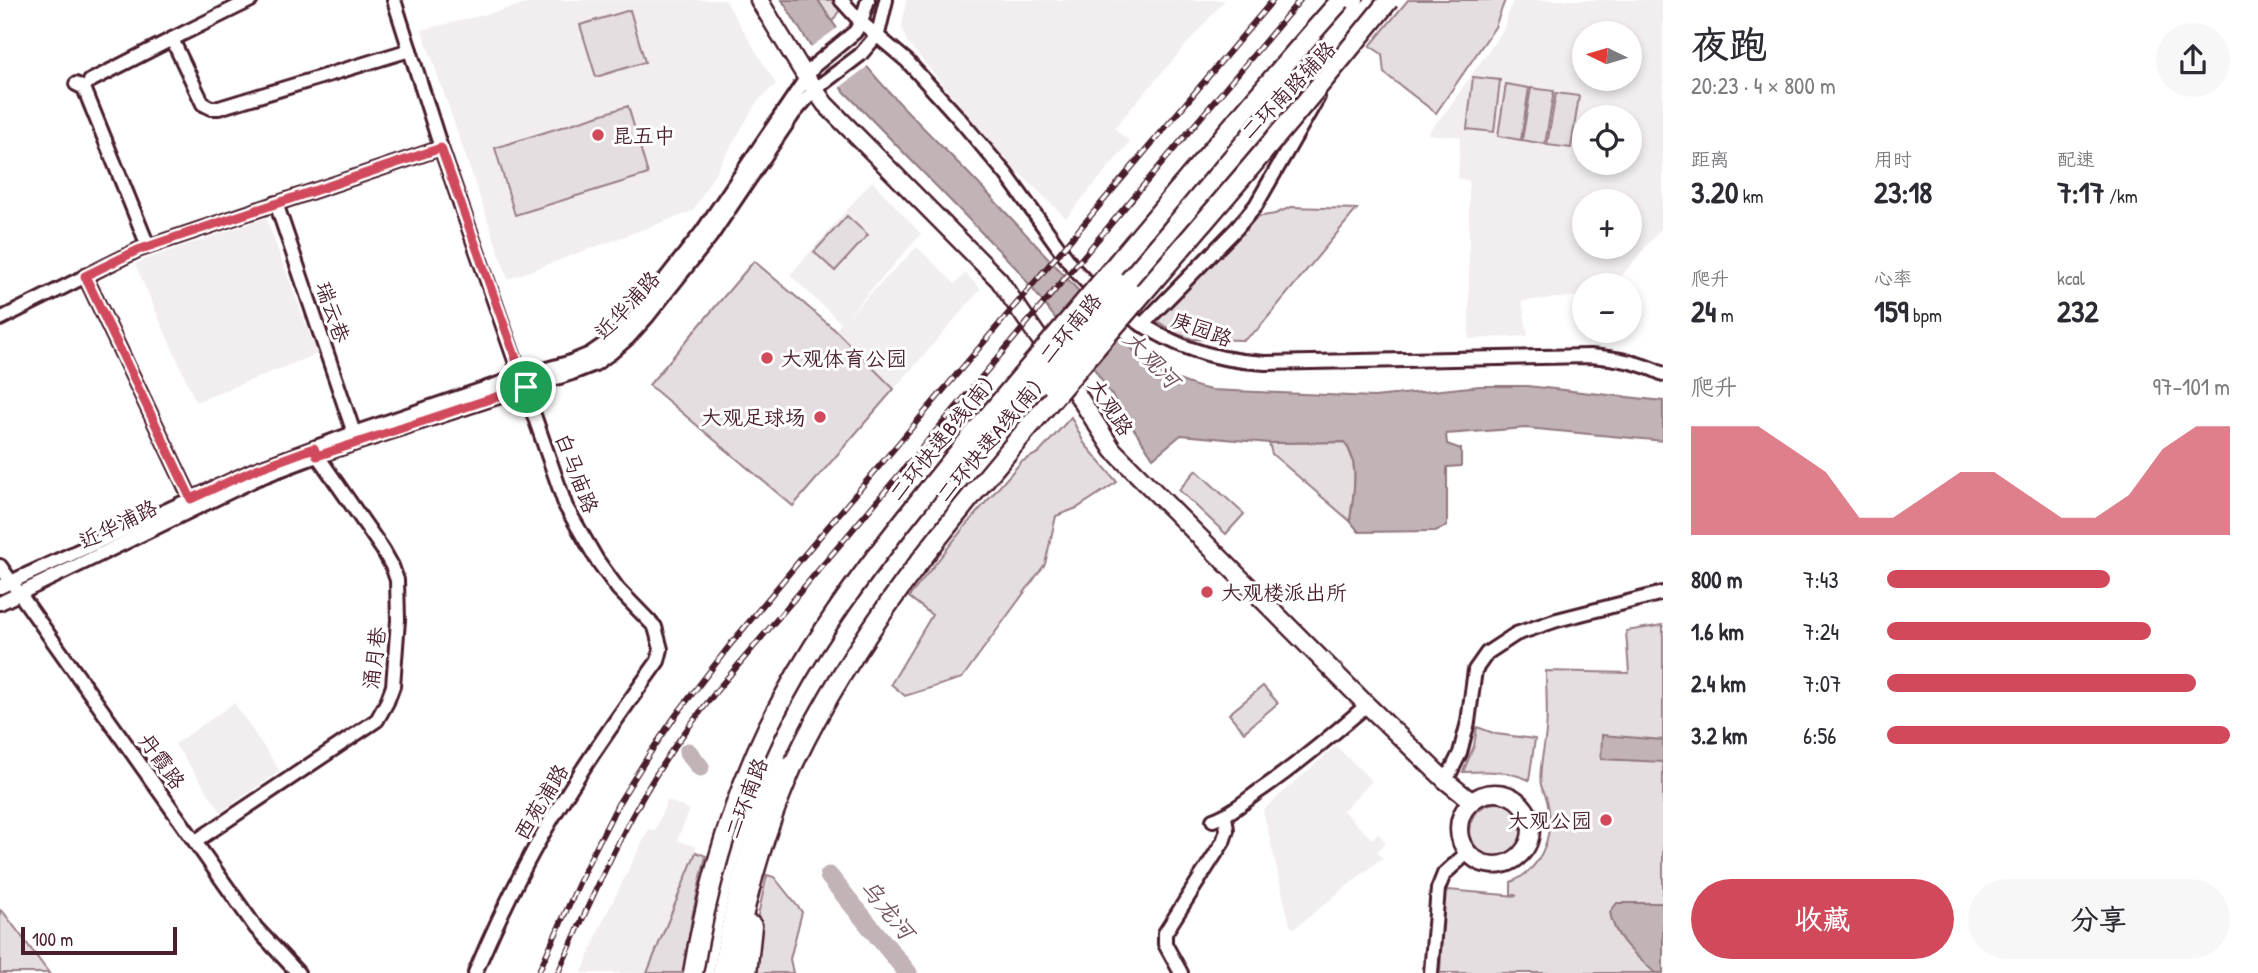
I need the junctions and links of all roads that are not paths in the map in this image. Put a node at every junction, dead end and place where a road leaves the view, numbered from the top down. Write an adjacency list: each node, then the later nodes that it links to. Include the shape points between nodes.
1 (251, 0): 15 (street)
2 (394, 0): 16 (street, 白马庙路)
3 (759, 0): 19 (main road, 大观路)
4 (841, 0): 13 (street, 庚园路)
5 (868, 0): 13 (street)
6 (886, 0): 14 (street)
7 (1331, 0): 22 (street, 二环南路辅路, via 1268,80)
8 (1341, 0): 48 (highway, 二环快速B线(南), bridge, via 973,435 823,632 776,712 735,806 708,898)
9 (1355, 0): 22 (main road, 二环南路)
10 (1376, 0): 22 (main road, 二环南路)
11 (1389, 0): 41 (highway, 二环快速A线(南), bridge, via 933,546 850,661)
12 (1396, 0): 17 (street, 二环南路辅路)
13 (861, 22): 14 (street, 庚园路); 19 (street, via 820,61)
14 (878, 34): 19 (street, via 860,55 829,78); 27 (street, 庚园路, via 998,164 1075,270 1104,299)
15 (172, 39): 16 (street, via 203,104 211,108); 18 (street)
16 (410, 50): 21 (street, 白马庙路)
17 (1338, 68): 22 (street, 二环南路辅路, via 1278,131); 27 (street, via 1256,205)
18 (90, 81)
19 (810, 83): 30 (street, 近华浦路, via 711,236 628,338 594,364); 40 (main road, 大观路, via 866,147 999,280 1113,450)
20 (76, 84): 24 (street, via 83,88)
21 (441, 148): 23 (street); 30 (street, 白马庙路)
22 (1198, 198): 29 (main road, 二环南路, bridge)
23 (276, 203): 24 (street); 31 (street, 瑞云巷)
24 (148, 246): 25 (street)
25 (85, 276): 26 (street); 33 (street)
26 (0, 319)
27 (1142, 325): 28 (street, 庚园路, via 1171,342 1236,362 1590,356 1623,359)
28 (1663, 374)
29 (1043, 381): 49 (main road, 二环南路, via 962,465 882,568 832,638 795,701 738,832); 50 (main road, 二环南路, via 856,630 817,693 783,758 757,826 734,904)
30 (524, 382): 31 (street, 近华浦路); 32 (street, 近华浦路); 39 (street, 白马庙路, via 566,507 618,589 655,627 661,649)
31 (354, 433): 32 (street, 近华浦路)
32 (316, 452): 33 (street, 近华浦路, via 254,470); 36 (street, 近华浦路); 44 (street, 涌月巷, via 392,566 399,596 393,686 377,720)
33 (191, 499): 35 (street, 近华浦路)
34 (0, 566): 35 (street, 丹霞路)
35 (6, 585): 36 (street, 丹霞路)
36 (19, 593): 38 (street, 近华浦路); 44 (street, 丹霞路)
37 (1663, 593): 42 (street, via 1557,620 1516,634 1487,653 1475,670 1460,753)
38 (0, 603)
39 (658, 661): 47 (street, 西苑浦路, via 560,804 513,888)
40 (1367, 705): 42 (main road, 大观路); 53 (street, via 1337,733 1219,818 1227,830 1223,842 1165,933 1165,944)
41 (794, 763): 51 (highway, 二环快速A线(南), via 757,861); 52 (highway, via 764,861)
42 (1446, 781): 43 (main road, 大观路)
43 (1471, 801): 45 (main road, via 1459,822); 45 (main road, via 1494,792 1518,800 1531,821 1531,834 1521,855 1501,865 1479,862)
44 (196, 841): 46 (street, 丹霞路, via 256,928)
45 (1467, 853): 54 (street, via 1444,874 1438,888)
46 (298, 973)
47 (475, 973)
48 (693, 973)
49 (705, 973)
50 (721, 973)
51 (732, 973)
52 (747, 973)
53 (1181, 973)
54 (1431, 973)

